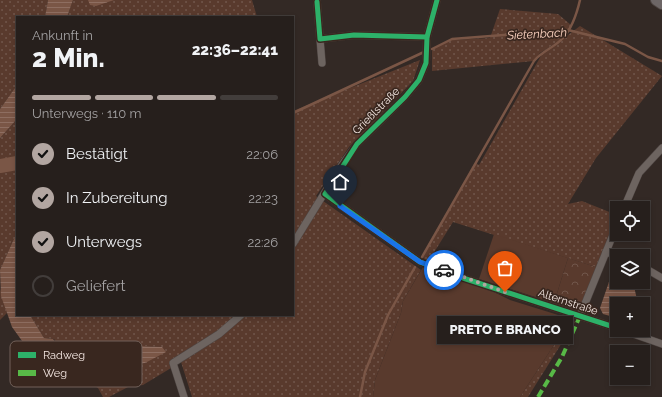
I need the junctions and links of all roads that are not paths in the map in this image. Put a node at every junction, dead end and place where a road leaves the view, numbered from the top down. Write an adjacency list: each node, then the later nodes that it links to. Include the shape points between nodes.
1 (430, 0): 2 (street)
2 (437, 0): 6 (street, Grießlstraße)
3 (656, 0): 5 (main road)
4 (317, 2): 7 (street)
5 (662, 4)
6 (427, 37): 7 (street, via 354,35); 11 (street, Grießlstraße, via 426,63 419,80 357,144)
7 (320, 39): 8 (street)
8 (322, 63)
9 (662, 148): 10 (street)
10 (660, 156): 12 (street, via 639,173)
11 (325, 194): 14 (street, Grießlstraße); 20 (street, Alternstraße, via 420,262)
12 (627, 201)
13 (610, 241): 15 (street)
14 (294, 242)
15 (606, 252): 16 (street); 20 (street)
16 (610, 253)
17 (650, 271): 18 (street)
18 (662, 278)
19 (240, 316): 24 (street, via 219,334 172,363)
20 (580, 316): 21 (street, Alternstraße)
21 (610, 326)
22 (642, 337): 23 (street)
23 (662, 344)
24 (184, 397)

